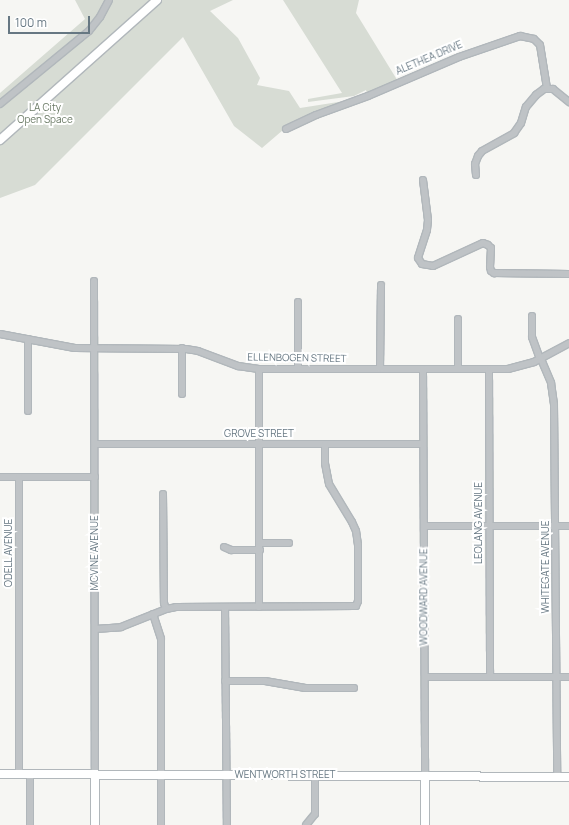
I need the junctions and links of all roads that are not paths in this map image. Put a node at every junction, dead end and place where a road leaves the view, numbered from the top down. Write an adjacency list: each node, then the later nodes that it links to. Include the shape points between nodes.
1 (109, 0): 5 (street, via 89,31)
2 (157, 0): 7 (street)
3 (547, 88): 4 (street); 6 (street, ALETHEA DRIVE, via 540,45 534,39 520,36 465,54); 8 (street, via 532,99 514,133 480,153 475,164)
4 (569, 102)
5 (0, 104)
6 (286, 129)
7 (0, 140)
8 (476, 175)
9 (423, 180): 10 (street, via 428,220 418,258 422,264 433,266 483,243 491,248 490,267 494,273)
10 (569, 274)
11 (94, 281): 19 (street, MCVINE AVENUE)
12 (381, 285): 24 (street)
13 (298, 302): 23 (street)
14 (532, 316): 21 (street, WHITEGATE AVENUE, via 532,337)
15 (458, 319): 26 (street)
16 (0, 334): 17 (street, ELLENBOGEN STREET)
17 (28, 339): 19 (street, ELLENBOGEN STREET, via 72,348); 29 (street)
18 (569, 343): 21 (street, ELLENBOGEN STREET)
19 (95, 348): 20 (street, ELLENBOGEN STREET); 30 (street, MCVINE AVENUE)
20 (182, 348): 22 (street, ELLENBOGEN STREET, via 198,351 238,366); 28 (street)
21 (541, 359): 27 (street, ELLENBOGEN STREET, via 516,368); 40 (street, WHITEGATE AVENUE, via 551,383 554,405)
22 (259, 369): 23 (street, ELLENBOGEN STREET); 31 (street)
23 (298, 369): 24 (street, ELLENBOGEN STREET)
24 (380, 369): 25 (street, ELLENBOGEN STREET)
25 (423, 369): 26 (street, ELLENBOGEN STREET); 33 (street, WOODWARD AVENUE)
26 (458, 370): 27 (street, ELLENBOGEN STREET)
27 (489, 370): 39 (street, LEOLANG AVENUE)
28 (182, 394)
29 (28, 411)
30 (95, 444): 31 (street, GROVE STREET); 36 (street, MCVINE AVENUE)
31 (259, 444): 32 (street, GROVE STREET); 42 (street)
32 (325, 444): 33 (street, GROVE STREET); 47 (street, via 329,484 356,531 356,606)
33 (423, 444): 38 (street, WOODWARD AVENUE)
34 (0, 476): 35 (street)
35 (19, 477): 36 (street); 58 (street, ODELL AVENUE)
36 (95, 477): 50 (street, MCVINE AVENUE)
37 (163, 494): 48 (street)
38 (424, 526): 39 (street); 52 (street, WOODWARD AVENUE)
39 (489, 526): 40 (street); 51 (street, LEOLANG AVENUE)
40 (555, 526): 41 (street); 53 (street, WHITEGATE AVENUE)
41 (569, 526)
42 (260, 543): 43 (street); 45 (street)
43 (290, 543)
44 (224, 546): 45 (street, via 231,550)
45 (260, 550): 47 (street)
46 (225, 607): 47 (street); 48 (street); 55 (street)
47 (259, 607)
48 (166, 609): 49 (street)
49 (153, 614): 50 (street, via 121,627); 61 (street, via 161,639)
50 (95, 629): 60 (street, MCVINE AVENUE)
51 (490, 676): 52 (street); 53 (street)
52 (425, 677): 64 (street, WOODWARD AVENUE)
53 (556, 677): 54 (street); 65 (street, WHITEGATE AVENUE)
54 (569, 677)
55 (225, 681): 56 (street, via 265,682 305,688); 62 (street)
56 (354, 688)
57 (0, 774): 58 (street, WENTWORTH STREET)
58 (19, 774): 59 (street, WENTWORTH STREET)
59 (30, 774): 60 (street, WENTWORTH STREET); 67 (street)
60 (95, 775): 61 (street, WENTWORTH STREET); 68 (street, MCVINE AVENUE)
61 (161, 775): 62 (street, WENTWORTH STREET); 69 (street)
62 (226, 775): 63 (street, WENTWORTH STREET); 70 (street)
63 (315, 775): 64 (street, WENTWORTH STREET); 71 (street, via 315,814)
64 (425, 776): 65 (street, WENTWORTH STREET); 72 (street, WOODWARD AVENUE)
65 (557, 777): 66 (street, WENTWORTH STREET)
66 (569, 777)
67 (30, 825)
68 (95, 825)
69 (161, 825)
70 (227, 825)
71 (306, 825)
72 (425, 825)

